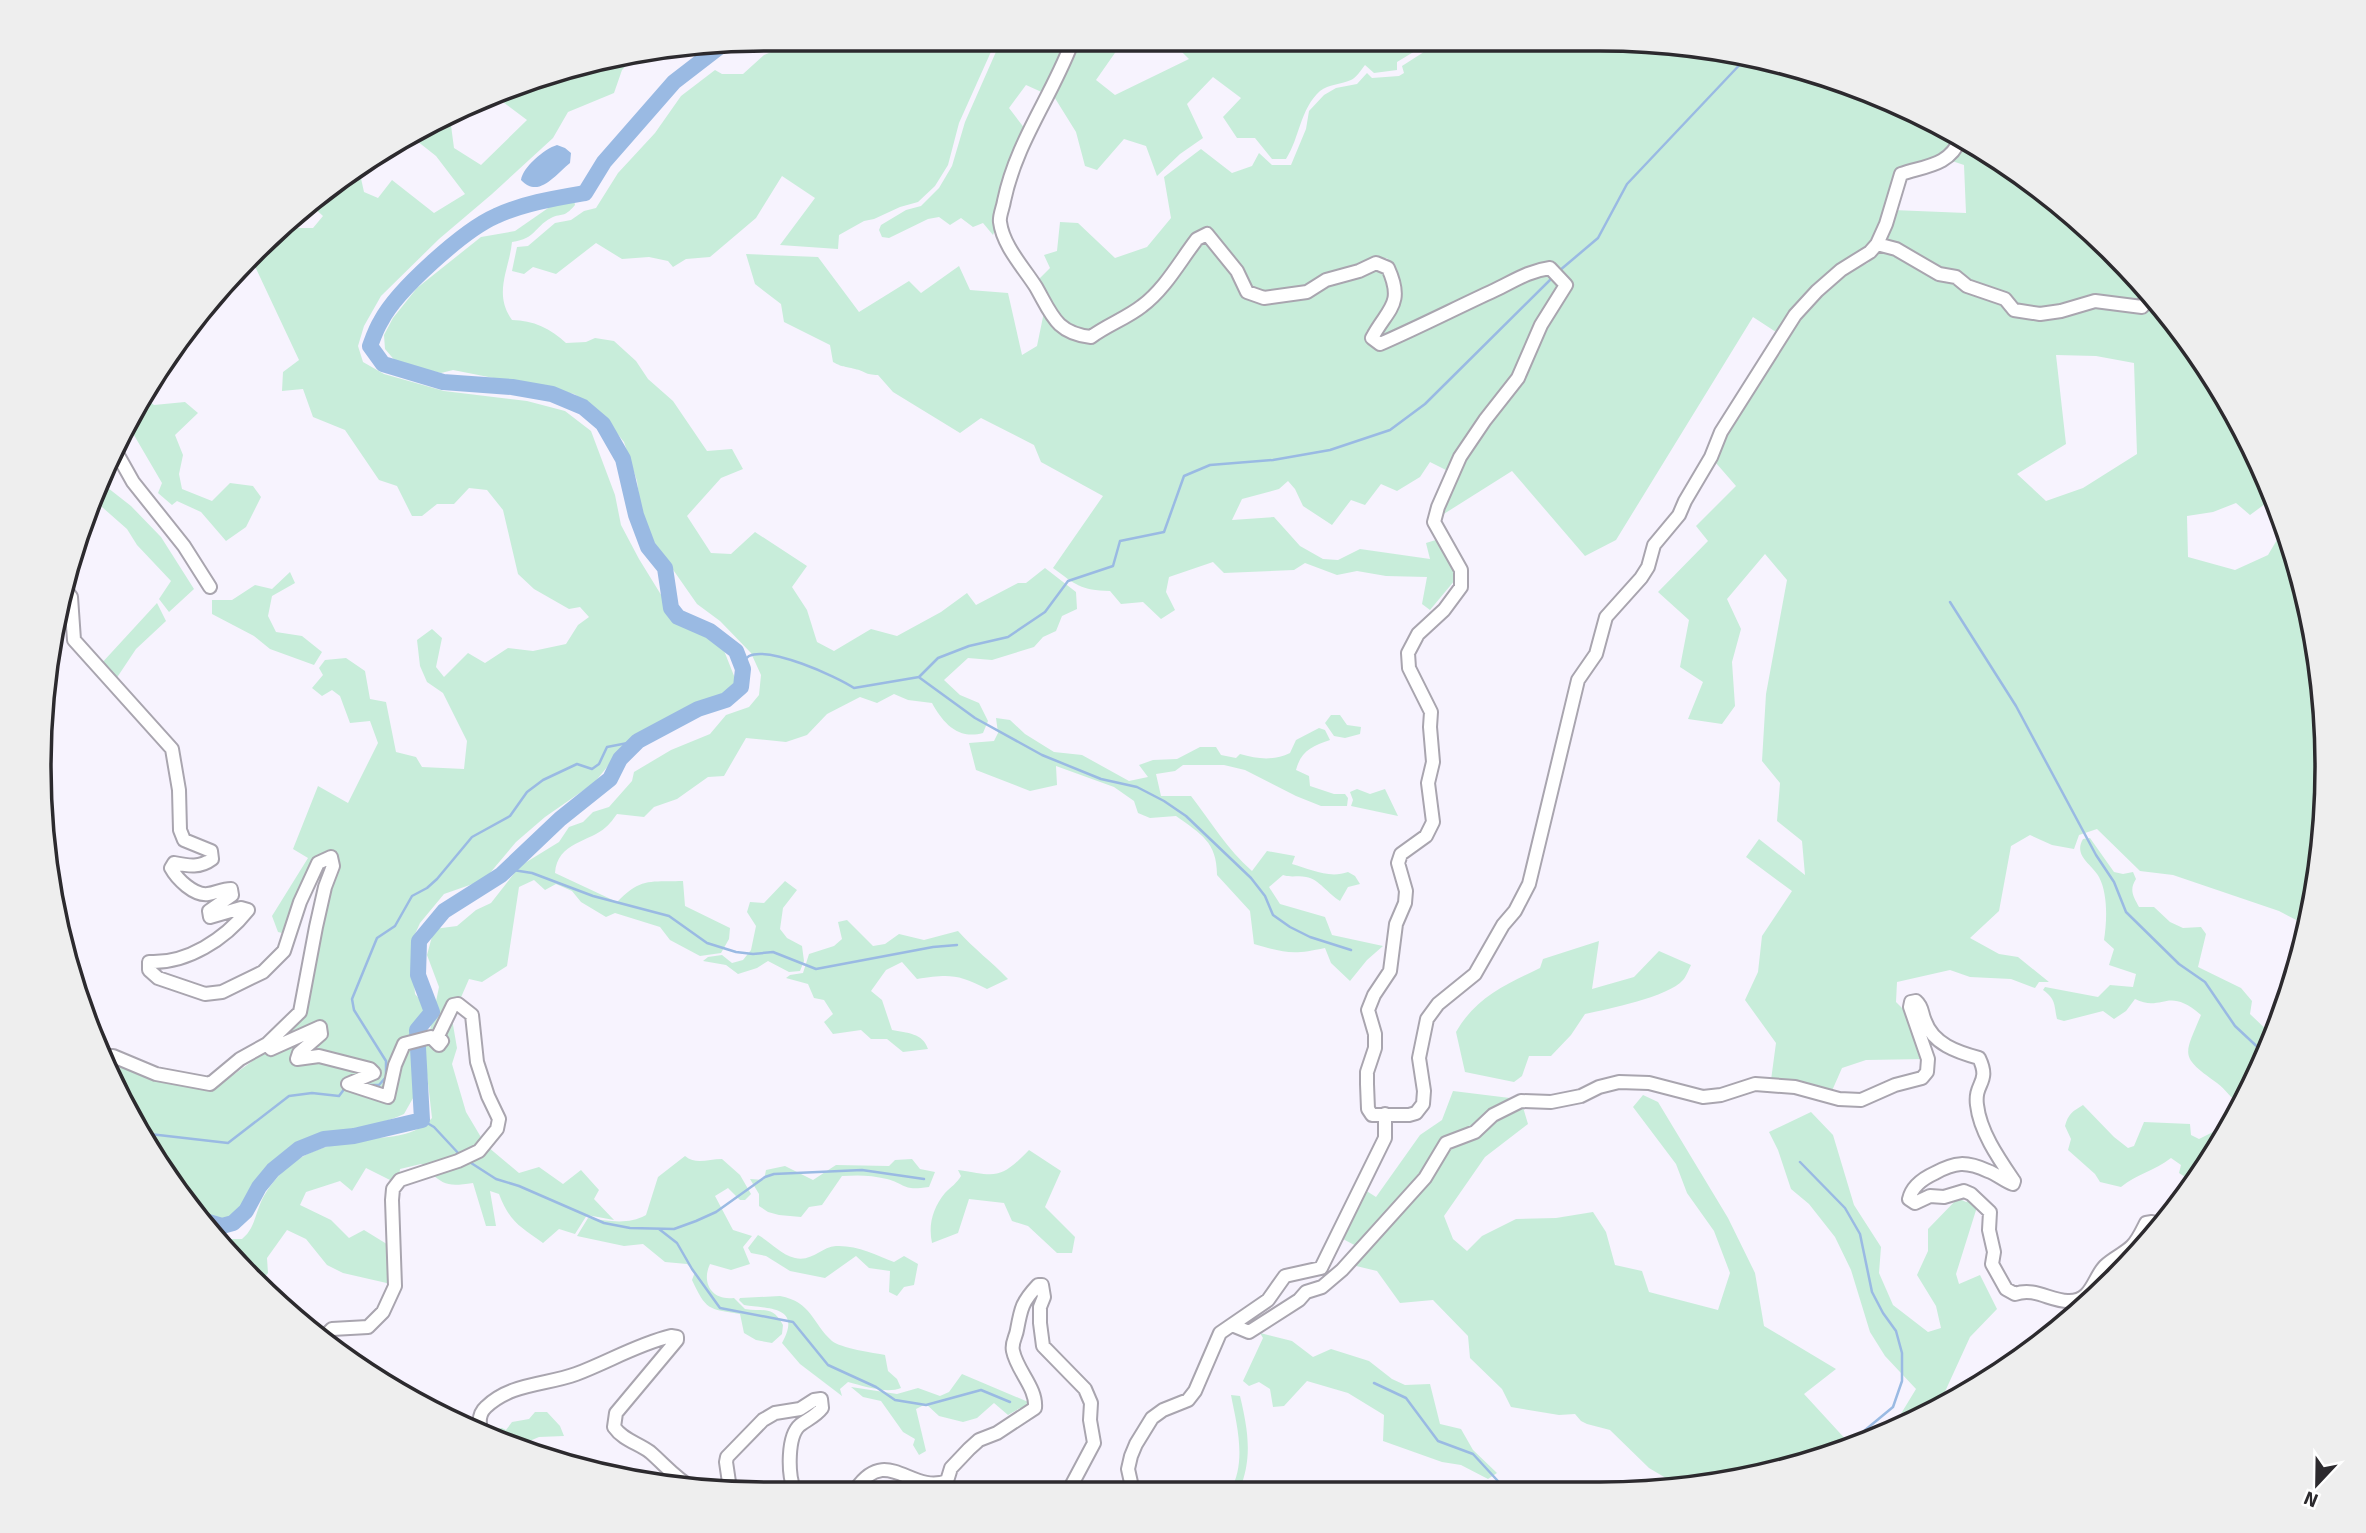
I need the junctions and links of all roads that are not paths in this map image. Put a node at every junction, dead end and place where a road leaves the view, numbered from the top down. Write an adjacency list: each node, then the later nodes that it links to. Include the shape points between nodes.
1 (1068, 51): 10 (street, via 1017,155 1000,221 1006,241 1058,326 1074,335 1091,337 1141,308 1197,239 1207,234 1237,271 1247,292 1264,298 1307,292 1326,280 1376,263 1388,268 1395,293 1392,311 1372,338 1380,344 1531,270 1550,268 1566,285 1541,325 1518,378 1460,457 1434,522 1461,570 1461,587 1408,653 1409,668 1432,712 1433,762 1428,783 1433,822 1426,836 1401,854 1398,863 1405,903 1396,924 1390,971 1368,1010 1375,1034 1367,1072 1368,1110 1372,1115)
2 (1956, 147): 3 (street, via 1932,166 1901,174)
3 (1877, 244): 4 (street, via 2005,299 2014,310 2025,313 2061,311 2095,301 2141,307); 10 (street, via 1817,290 1795,315 1721,432 1679,515 1654,545 1648,567 1606,617 1596,654 1578,680 1529,884 1475,974 1427,1019 1419,1058 1423,1104 1409,1115)
4 (2145, 303)
5 (120, 460): 6 (street)
6 (209, 587)
7 (71, 599): 8 (street, via 75,640 172,749 184,841 211,852 212,859 205,864 174,863 171,868 195,891 208,894 231,889 232,895 209,911 210,918 248,910 211,944 177,961 149,962 149,970 158,978 205,994 222,992 264,972 284,951 318,863 331,858 333,866 300,1012)
8 (267, 1044): 9 (street, via 210,1084 156,1074); 17 (street, via 271,1049 320,1027 320,1034 297,1059 319,1056 370,1069 374,1073 348,1084 388,1097 404,1044 431,1037 439,1045 440,1027 458,1004 472,1015 477,1062 499,1119 498,1129 480,1151 400,1180 393,1189 395,1286 388,1304 368,1326)
9 (112, 1056)
10 (1385, 1114): 16 (street, via 1385,1138 1321,1268 1285,1276 1268,1300)
11 (2151, 1222): 12 (street)
12 (2134, 1242)
13 (2127, 1250): 14 (street, via 2101,1270)
14 (2096, 1282)
15 (2076, 1301): 16 (street, via 2006,1289 1992,1264 1990,1212 1964,1191 1915,1203 1909,1199 1927,1176 1953,1164 1970,1165 2014,1181 1980,1119 1976,1091 1985,1070 1979,1058 1958,1053 1935,1038 1916,1001 1910,1007 1928,1059 1927,1072 1922,1078 1895,1084 1861,1100 1755,1084 1703,1097 1649,1083 1619,1082 1551,1102 1521,1101 1493,1115 1475,1132 1446,1143 1425,1178 1322,1287 1306,1292 1249,1332)
16 (1232, 1325): 26 (street, via 1220,1332 1188,1400 1163,1409 1143,1431 1128,1469)
17 (329, 1332)
18 (479, 1422): 19 (street, via 486,1406 520,1387 573,1375 677,1337 613,1419 618,1434 649,1452)
19 (674, 1476)
20 (729, 1481): 21 (street, via 727,1457 755,1428 775,1413 821,1399 818,1414 795,1431 789,1471)
21 (792, 1482)
22 (862, 1482): 23 (street, via 884,1469)
23 (924, 1482)
24 (938, 1482): 25 (street, via 947,1481 951,1468 979,1440 1035,1408 1012,1344 1020,1310 1038,1285 1044,1289 1043,1346 1085,1389 1091,1403 1094,1443)
25 (1073, 1482)
26 (1131, 1482)

